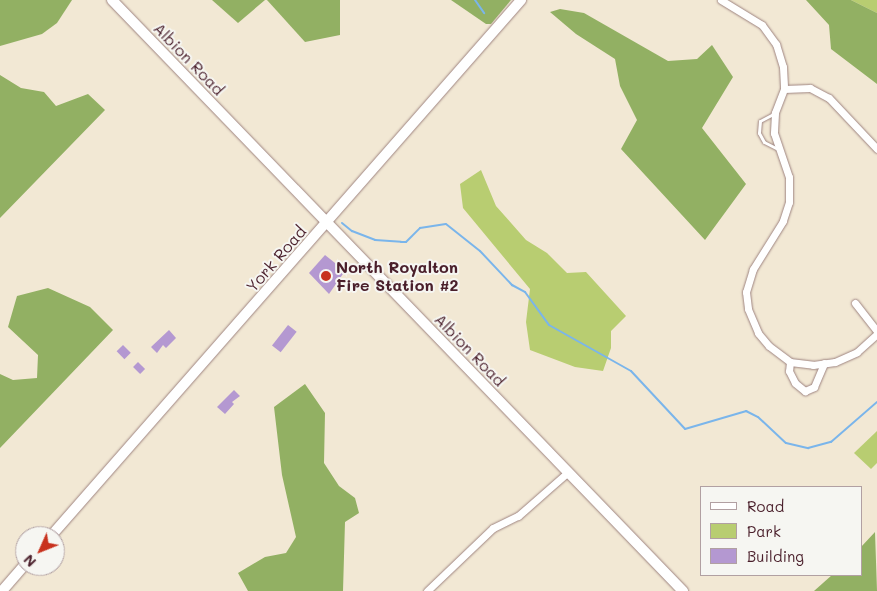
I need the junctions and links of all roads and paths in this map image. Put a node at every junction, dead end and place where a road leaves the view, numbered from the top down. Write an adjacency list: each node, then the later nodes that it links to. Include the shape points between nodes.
1 (112, 0): 8 (street, Albion Road)
2 (521, 0): 8 (street, York Road)
3 (721, 0): 4 (street, via 762,25 776,44 783,67)
4 (784, 89): 5 (street); 7 (street, via 810,88 829,98)
5 (775, 113): 6 (street, via 774,133); 6 (lane, via 760,122 759,133 764,142)
6 (779, 149): 11 (street, via 789,177 789,202 783,221 753,269 746,292 748,310 758,333)
7 (877, 149)
8 (327, 223): 13 (street, Albion Road); 14 (street, York Road)
9 (854, 303): 10 (street)
10 (877, 333): 12 (street, via 857,352)
11 (790, 362): 12 (street); 12 (street, via 789,371 795,383 805,391 814,387)
12 (824, 363)
13 (567, 473): 17 (street, via 518,516 493,528); 18 (street, Albion Road)
14 (60, 526)
15 (15, 576): 16 (street)
16 (2, 591)
17 (427, 591)
18 (683, 591)

